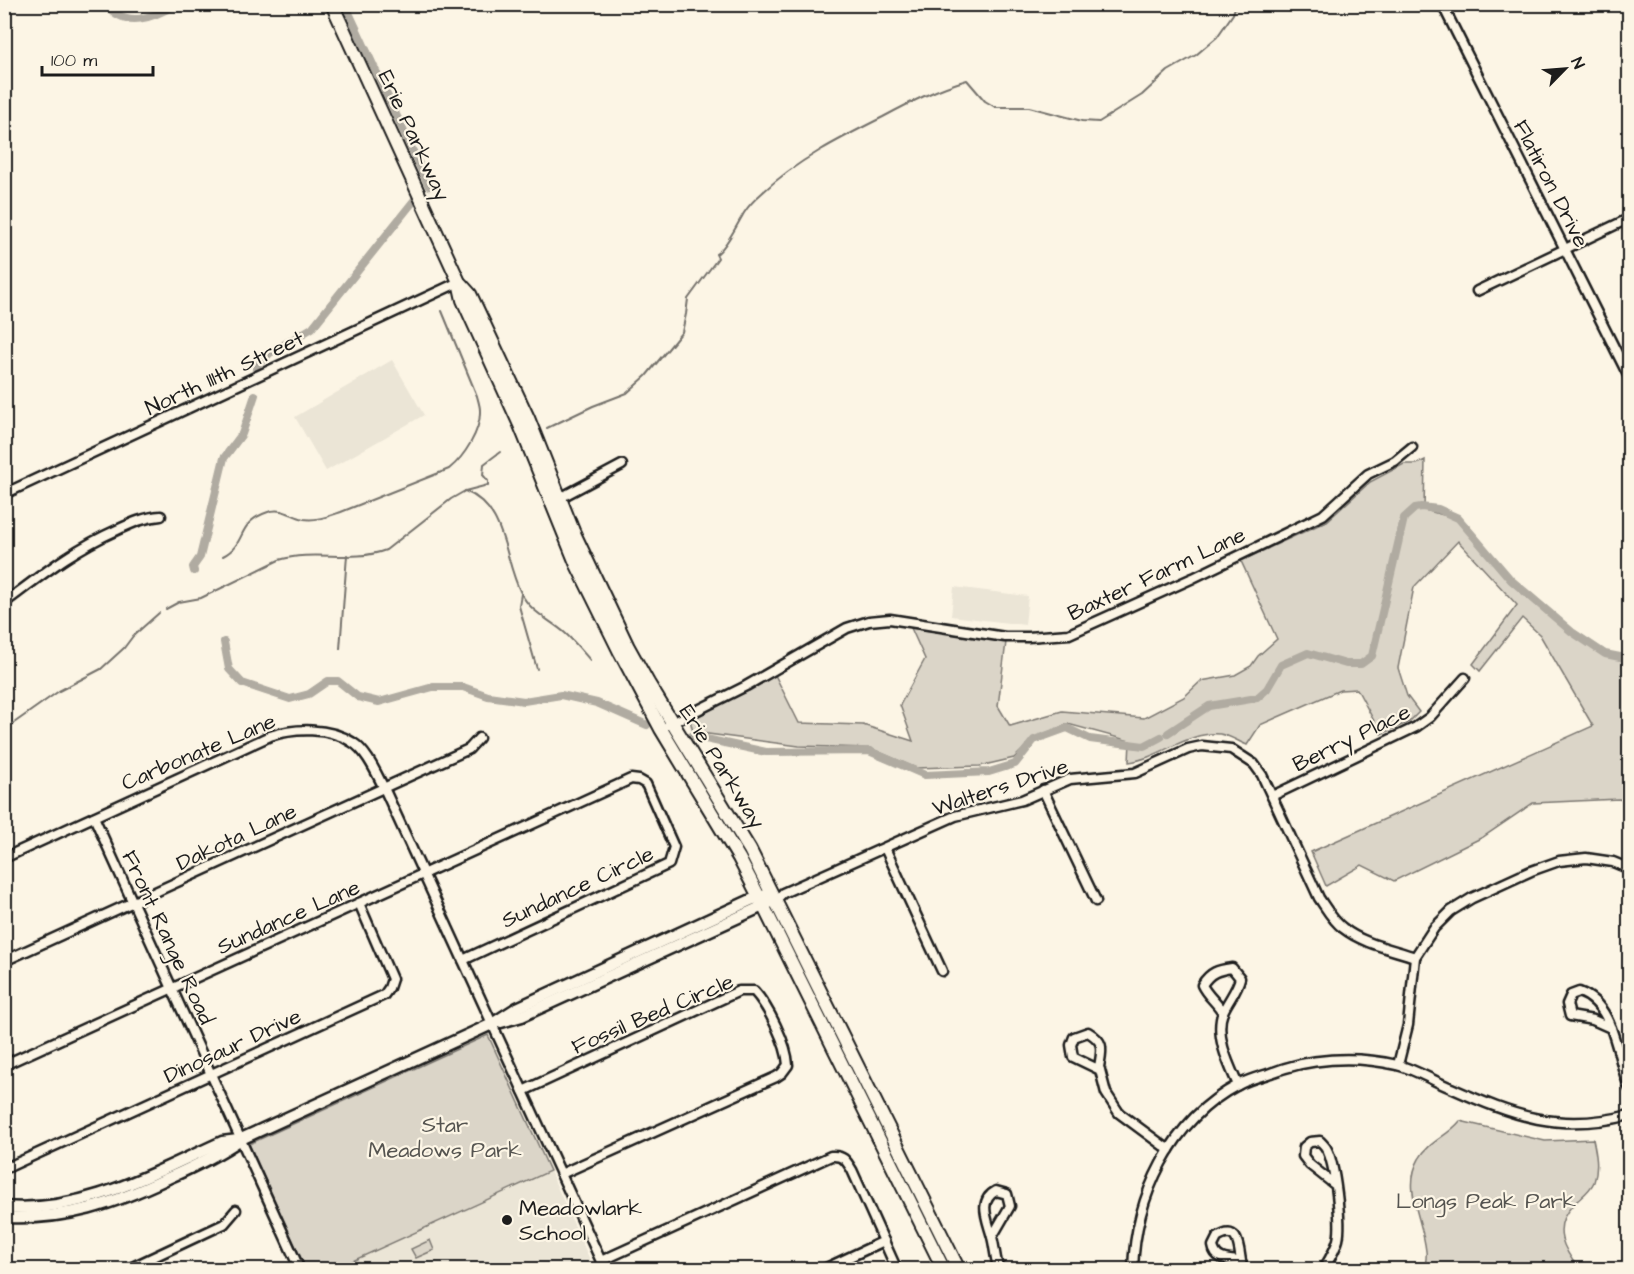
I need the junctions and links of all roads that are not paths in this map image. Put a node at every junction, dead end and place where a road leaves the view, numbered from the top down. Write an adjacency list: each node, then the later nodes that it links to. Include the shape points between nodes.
1 (332, 4): 5 (main road, Erie Parkway)
2 (1443, 4): 4 (street, Flatiron Drive)
3 (1629, 218): 4 (street)
4 (1564, 248): 6 (street); 7 (street, Flatiron Drive)
5 (459, 282): 10 (street, North 111th Street); 11 (main road, Erie Parkway, via 470,294 493,342); 15 (main road, Erie Parkway, via 463,300 520,425 576,563 620,652)
6 (1477, 291)
7 (1629, 379)
8 (1412, 447): 15 (street, Baxter Farm Lane, via 1395,461 1368,474 1323,514 1069,633 1005,637 890,619 869,621 847,628)
9 (622, 465): 11 (street)
10 (4, 494)
11 (560, 498): 15 (main road, Erie Parkway, via 585,559)
12 (161, 516): 13 (street, via 137,521 90,542)
13 (4, 603)
14 (1465, 678): 19 (street, Berry Place, via 1416,727)
15 (666, 726): 25 (main road, Erie Parkway); 28 (main road, Erie Parkway)
16 (479, 738): 17 (street, Dakota Lane, via 469,749)
17 (384, 788): 20 (street, Carbonate Lane, via 353,742 306,730 285,731); 24 (street, Carbonate Lane); 27 (street, Dakota Lane)
18 (1043, 790): 19 (street, Walters Drive, via 1070,779 1135,773 1188,749 1216,746 1231,749 1254,764); 21 (street, Walters Drive, via 1022,800 955,816); 26 (street)
19 (1272, 796): 30 (street, Walters Drive, via 1330,914 1343,928 1366,941)
20 (94, 817): 22 (street, Carbonate Lane); 27 (street, Front Range Road)
21 (885, 848): 25 (street, Walters Drive); 33 (street)
22 (4, 858)
23 (1629, 869): 30 (street, via 1586,858 1559,861 1531,871 1451,910)
24 (423, 874): 29 (street, Sundance Lane); 31 (street, Carbonate Lane); 31 (street, Sundance Circle, via 631,779 646,784 674,847 669,864)
25 (777, 895): 28 (street); 62 (main road, Erie Parkway)
26 (1096, 901)
27 (133, 902): 32 (street, Dakota Lane); 34 (street, Front Range Road)
28 (761, 902): 36 (street, via 522,1016); 61 (main road, Erie Parkway)
29 (359, 903): 34 (street, Sundance Lane); 41 (street, Dinosaur Drive, via 392,979 384,995)
30 (1415, 957): 39 (street, via 1408,1025)
31 (463, 960): 36 (street, Carbonate Lane)
32 (4, 961)
33 (942, 970)
34 (172, 988): 38 (street, Sundance Lane); 41 (street, Front Range Road)
35 (1222, 1013): 35 (street, via 1240,978 1232,968 1208,975 1202,985); 42 (street, via 1224,1054)
36 (492, 1024): 44 (street, Carbonate Lane); 46 (street)
37 (1611, 1028): 37 (street, via 1589,996 1579,992 1571,995 1567,1004 1570,1016); 43 (street)
38 (4, 1065)
39 (1398, 1065): 42 (street, via 1357,1060 1303,1062); 45 (street, via 1522,1117 1592,1123)
40 (1100, 1070): 40 (street, via 1102,1047 1098,1038 1088,1032 1074,1037 1073,1057); 47 (street, via 1106,1093 1119,1113)
41 (212, 1074): 46 (street, Front Range Road); 48 (street, Dinosaur Drive)
42 (1238, 1085): 47 (street, via 1193,1120)
43 (1629, 1089)
44 (523, 1091): 49 (street, Carbonate Lane); 49 (street, Fossil Bed Circle, via 739,991 754,991 763,1000 785,1049 788,1065 782,1073)
45 (1629, 1115)
46 (241, 1139): 51 (street, via 222,1142 104,1195 47,1206); 53 (street, via 182,1172 97,1208 48,1217); 58 (street, Front Range Road)
47 (1169, 1150): 64 (street, via 1150,1183 1143,1205)
48 (4, 1169)
49 (561, 1174): 56 (street, Carbonate Lane)
50 (1334, 1184): 50 (street, via 1303,1156 1310,1142 1320,1141 1326,1147); 65 (street, via 1341,1220 1332,1256)
51 (4, 1207)
52 (236, 1210): 57 (street, via 224,1224)
53 (4, 1217)
54 (992, 1237): 54 (street, via 1010,1206 1007,1194 996,1191 987,1196 985,1204); 63 (street)
55 (884, 1241): 56 (street, via 852,1170 839,1155); 59 (street); 60 (street)
56 (603, 1265)
57 (126, 1269)
58 (300, 1269)
59 (822, 1269)
60 (897, 1269)
61 (944, 1269)
62 (959, 1269)
63 (999, 1269)
64 (1133, 1269)
65 (1323, 1269)

